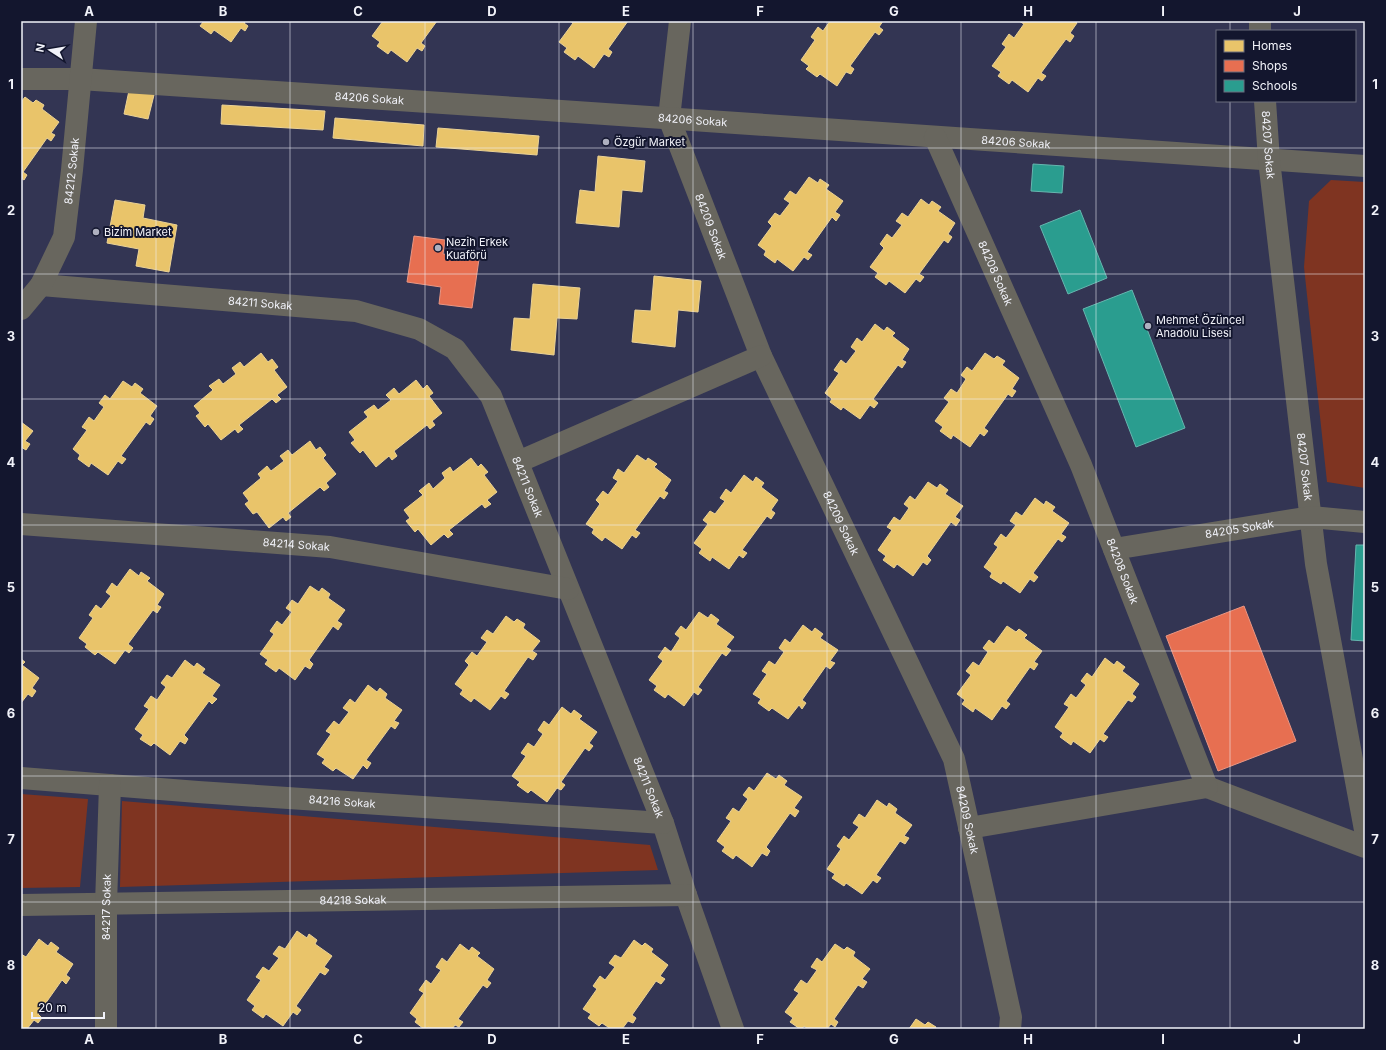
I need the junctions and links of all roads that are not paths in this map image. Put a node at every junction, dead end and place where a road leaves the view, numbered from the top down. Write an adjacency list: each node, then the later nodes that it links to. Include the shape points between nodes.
1 (86, 21): 4 (street, 84212 Sokak)
2 (680, 21): 6 (street, 84209 Sokak)
3 (21, 79): 4 (street, 84206 Sokak)
4 (80, 79): 6 (street, 84206 Sokak); 10 (street, 84212 Sokak, via 64,237)
5 (1265, 102): 8 (street, 84207 Sokak)
6 (669, 118): 7 (street, 84206 Sokak); 12 (street, 84209 Sokak)
7 (935, 137): 8 (street, 84206 Sokak); 17 (street, 84208 Sokak, via 1081,465)
8 (1269, 160): 9 (street, 84206 Sokak); 14 (street, 84207 Sokak)
9 (1365, 166)
10 (41, 285): 11 (street, 84212 Sokak); 13 (street, 84211 Sokak, via 356,311 419,329 455,349 491,396)
11 (21, 309)
12 (761, 356): 13 (street); 23 (street, 84209 Sokak, via 954,759)
13 (518, 462): 18 (street, 84211 Sokak)
14 (1311, 517): 15 (street, 84205 Sokak); 17 (street, 84205 Sokak); 24 (street, 84207 Sokak, via 1316,564)
15 (1365, 522)
16 (21, 524): 18 (street, 84214 Sokak, via 330,547)
17 (1114, 549): 21 (street, 84208 Sokak)
18 (568, 588): 22 (street, 84211 Sokak)
19 (21, 778): 20 (street, 84216 Sokak)
20 (110, 785): 22 (street, 84216 Sokak); 27 (street, 84217 Sokak)
21 (1207, 787): 23 (street); 25 (street)
22 (663, 823): 26 (street, 84211 Sokak)
23 (969, 828): 31 (street, 84209 Sokak, via 1011,1017)
24 (1365, 830)
25 (1365, 847)
26 (686, 895): 27 (street, 84218 Sokak); 30 (street, 84211 Sokak)
27 (106, 904): 28 (street, 84218 Sokak); 29 (street, 84217 Sokak)
28 (21, 905)
29 (106, 1029)
30 (733, 1029)
31 (1010, 1029)

